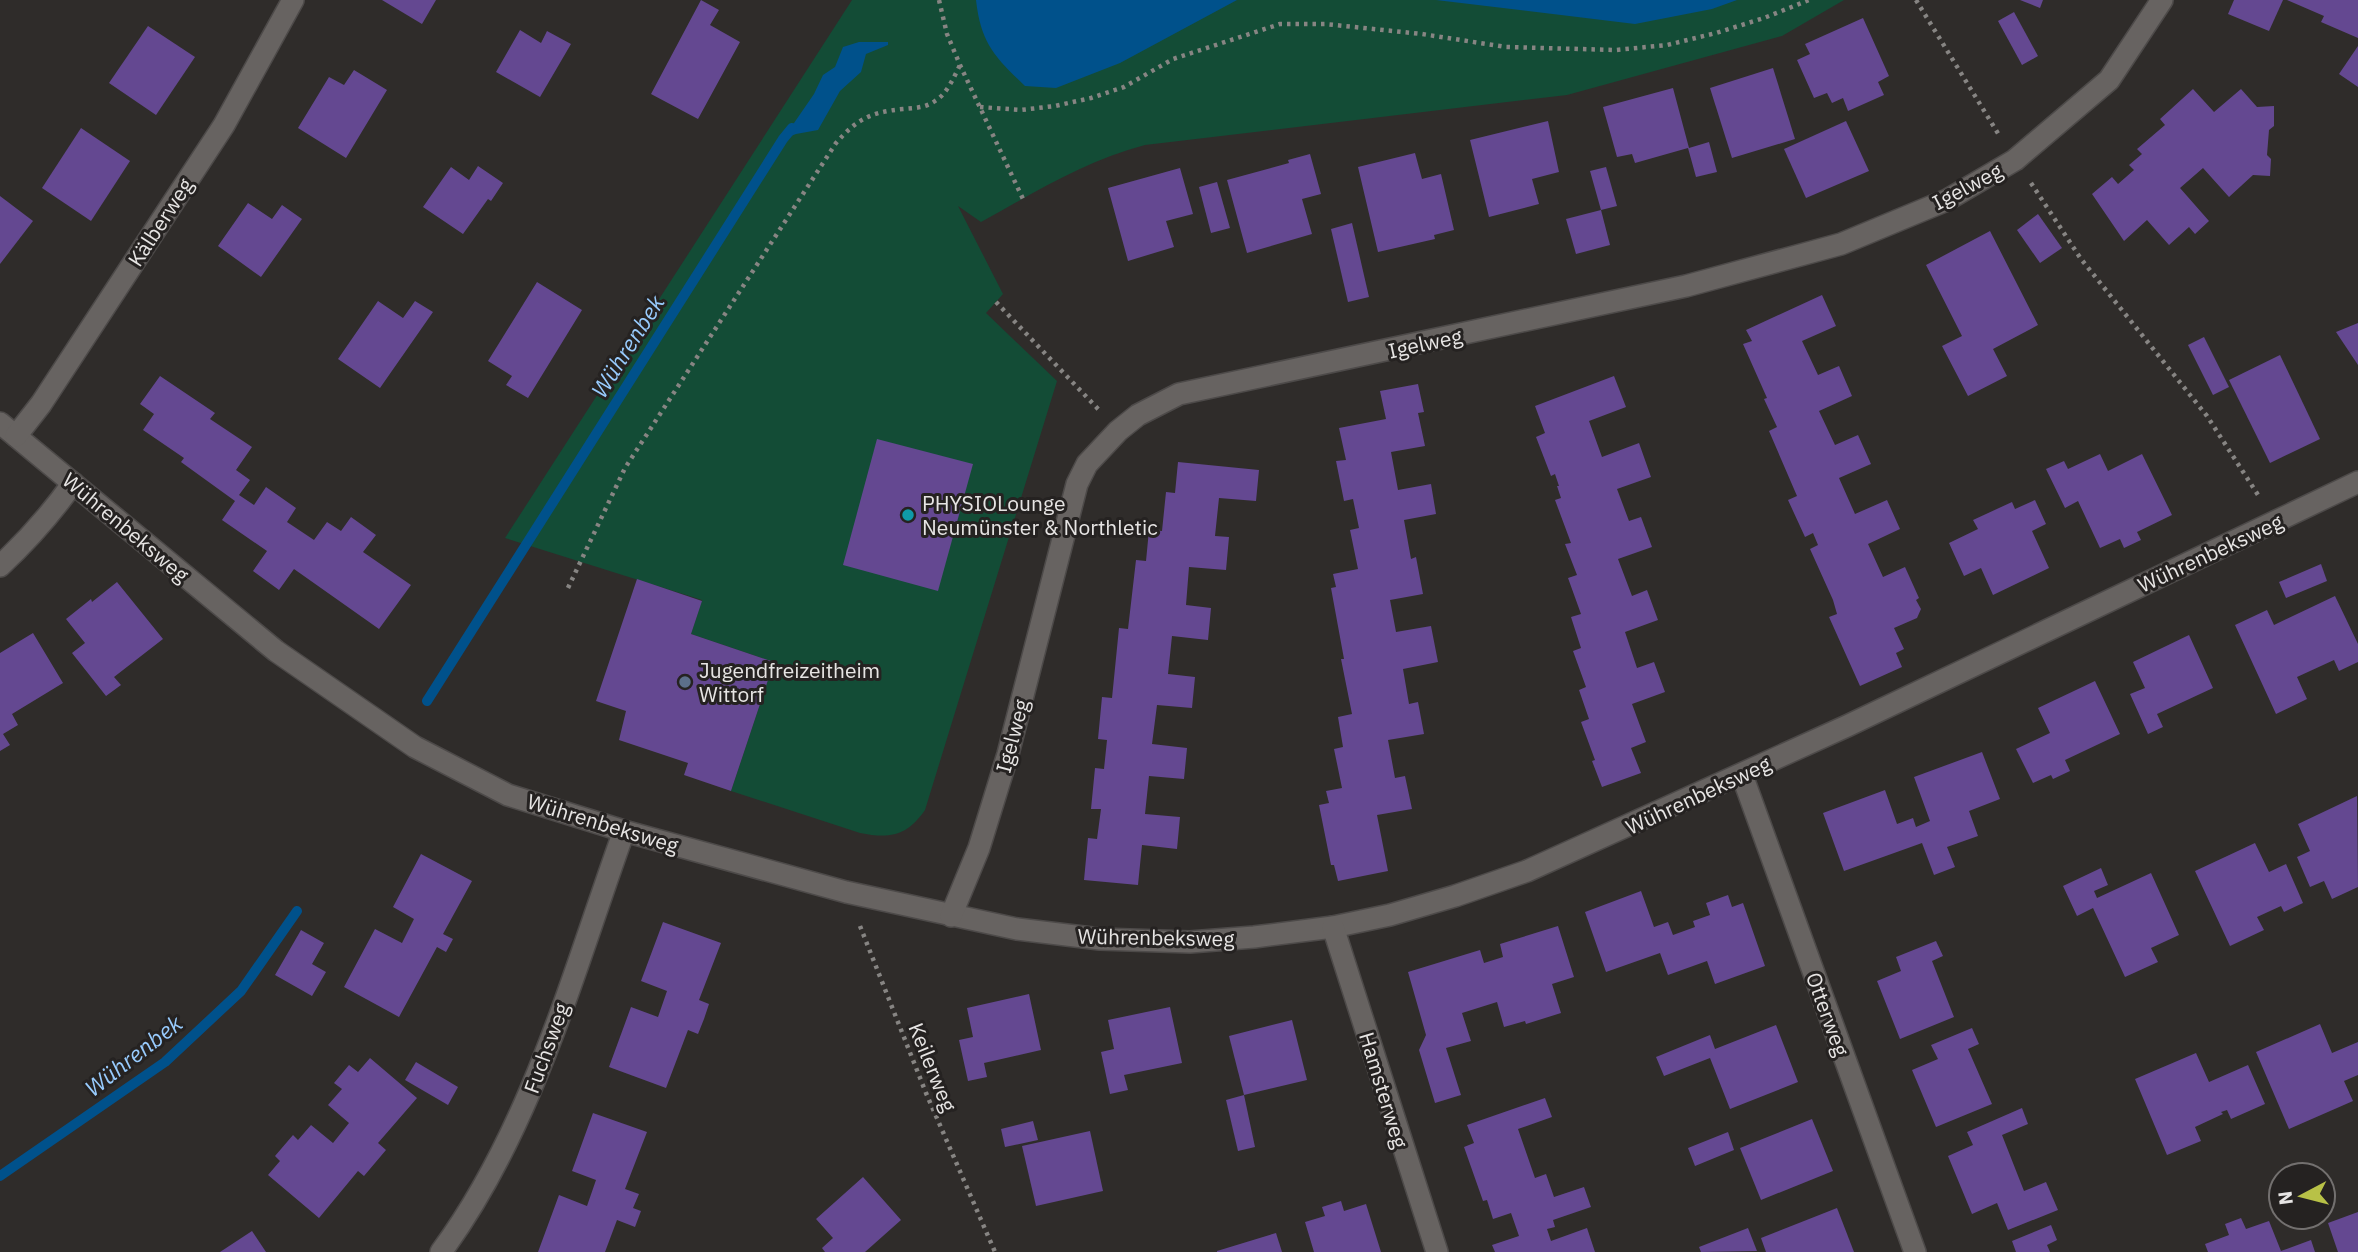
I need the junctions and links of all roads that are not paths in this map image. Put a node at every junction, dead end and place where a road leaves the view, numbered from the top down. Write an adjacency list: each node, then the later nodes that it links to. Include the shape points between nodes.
1 (293, 0): 3 (street, Kälberweg, via 224,125 41,404)
2 (2162, 0): 9 (street, Igelweg, via 2109,80 2015,160 1947,200 1841,244 1686,286 1199,388 1138,415 1094,456 1077,484 1008,754 979,848)
3 (8, 429): 4 (street, Wührenbeksweg)
4 (73, 483): 6 (street, via 26,542); 8 (street, Wührenbeksweg, via 276,651 415,747 508,795)
5 (2357, 484): 7 (street, Wührenbeksweg)
6 (0, 566)
7 (1742, 775): 10 (street, Wührenbeksweg, via 1527,871 1390,915); 13 (street, Otterweg)
8 (624, 831): 9 (street, Wührenbeksweg); 11 (street, Fuchsweg, via 520,1115 495,1168)
9 (951, 916): 10 (street, Wührenbeksweg, via 1100,939 1190,942)
10 (1333, 927): 12 (street, Hamsterweg)
11 (441, 1252)
12 (1437, 1252)
13 (1915, 1252)

